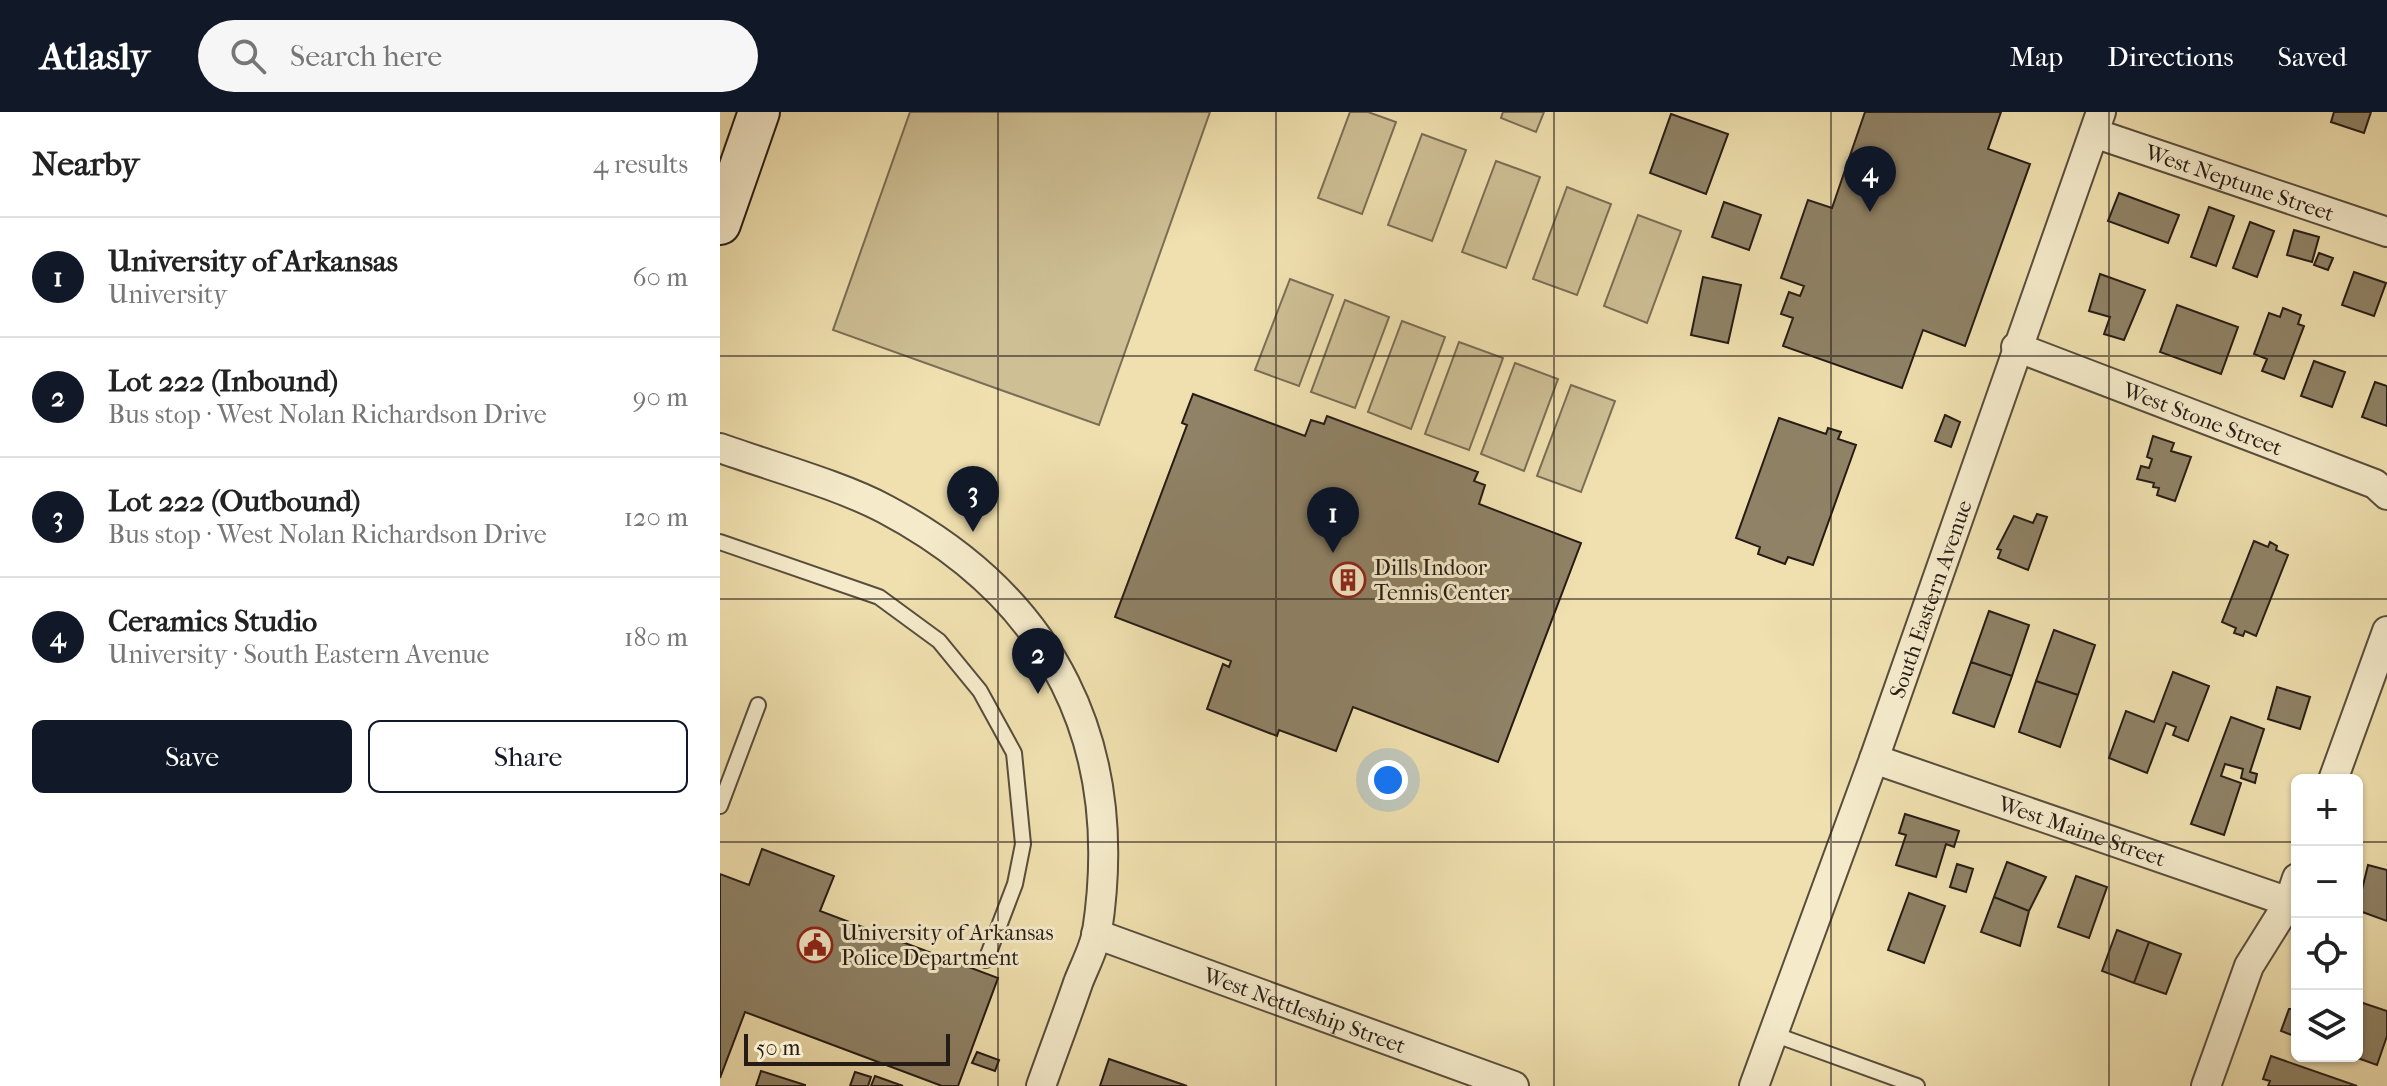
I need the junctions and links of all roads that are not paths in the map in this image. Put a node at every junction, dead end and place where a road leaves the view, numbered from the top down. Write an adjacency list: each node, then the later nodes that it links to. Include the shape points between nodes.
1 (759, 112): 3 (main road)
2 (2097, 122): 4 (street, West Neptune Street); 5 (street, South Eastern Avenue)
3 (720, 224)
4 (2387, 232)
5 (2016, 347): 7 (street, West Stone Street, via 2375,484); 11 (street, South Eastern Avenue)
6 (720, 448): 16 (street, via 882,507 954,549 1009,599 1049,651 1083,722 1096,776 1103,861)
7 (2387, 495)
8 (720, 542): 17 (lane, via 879,597 939,641 980,691 1014,753 1023,844 1015,884)
9 (2387, 631): 12 (street)
10 (758, 705): 13 (lane)
11 (1874, 759): 14 (street, West Maine Street); 18 (street, South Eastern Avenue)
12 (2335, 774)
13 (720, 806)
14 (2291, 889)
15 (2291, 893): 23 (street, via 2249,966)
16 (1096, 934): 19 (street); 20 (street, West Nettleship Street)
17 (986, 960)
18 (1773, 1034): 21 (street, South Eastern Avenue); 22 (lane)
19 (1041, 1086)
20 (1514, 1086)
21 (1754, 1086)
22 (1917, 1086)
23 (2206, 1086)

